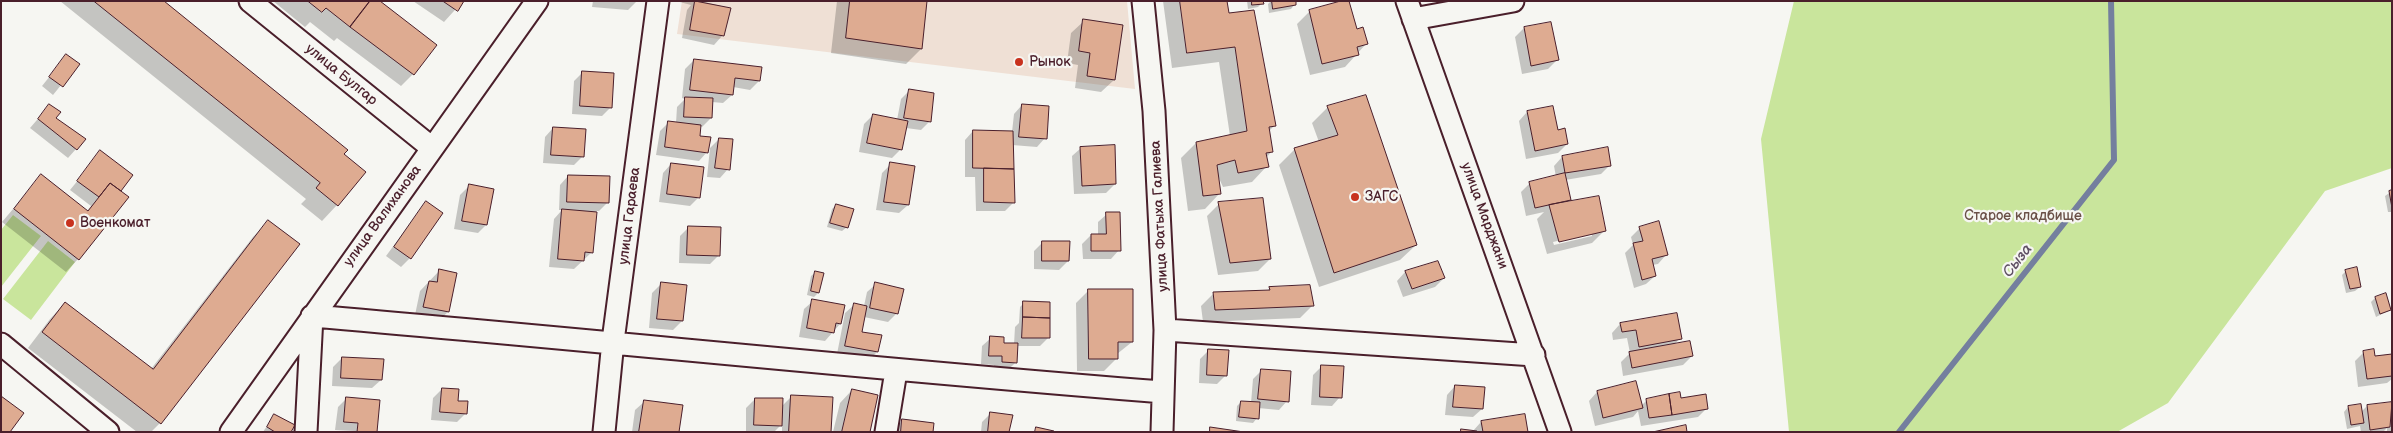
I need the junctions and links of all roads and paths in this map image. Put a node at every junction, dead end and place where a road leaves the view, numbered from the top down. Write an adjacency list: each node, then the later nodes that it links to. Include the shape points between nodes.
1 (250, 1): 7 (street, улица Булгар)
2 (537, 1): 7 (street, улица Валиханова)
3 (658, 1): 10 (street, улица Гараева)
4 (1144, 1): 9 (street, улица Фатыха Галиева, via 1154,111)
5 (1513, 1): 6 (street)
6 (1410, 10): 12 (street, улица Марджани)
7 (432, 148): 8 (street, улица Валиханова)
8 (312, 316): 10 (street); 16 (street, улица Валиханова); 17 (street)
9 (1165, 330): 12 (street); 14 (street, улица Фатыха Галиева)
10 (613, 341): 13 (street); 18 (street, улица Гараева)
11 (1, 344): 15 (street)
12 (1534, 355): 21 (street, улица Марджани)
13 (896, 371): 14 (street); 19 (street)
14 (1164, 392): 20 (street, улица Фатыха Галиева)
15 (108, 432)
16 (231, 432)
17 (306, 432)
18 (604, 432)
19 (886, 432)
20 (1162, 432)
21 (1560, 432)

